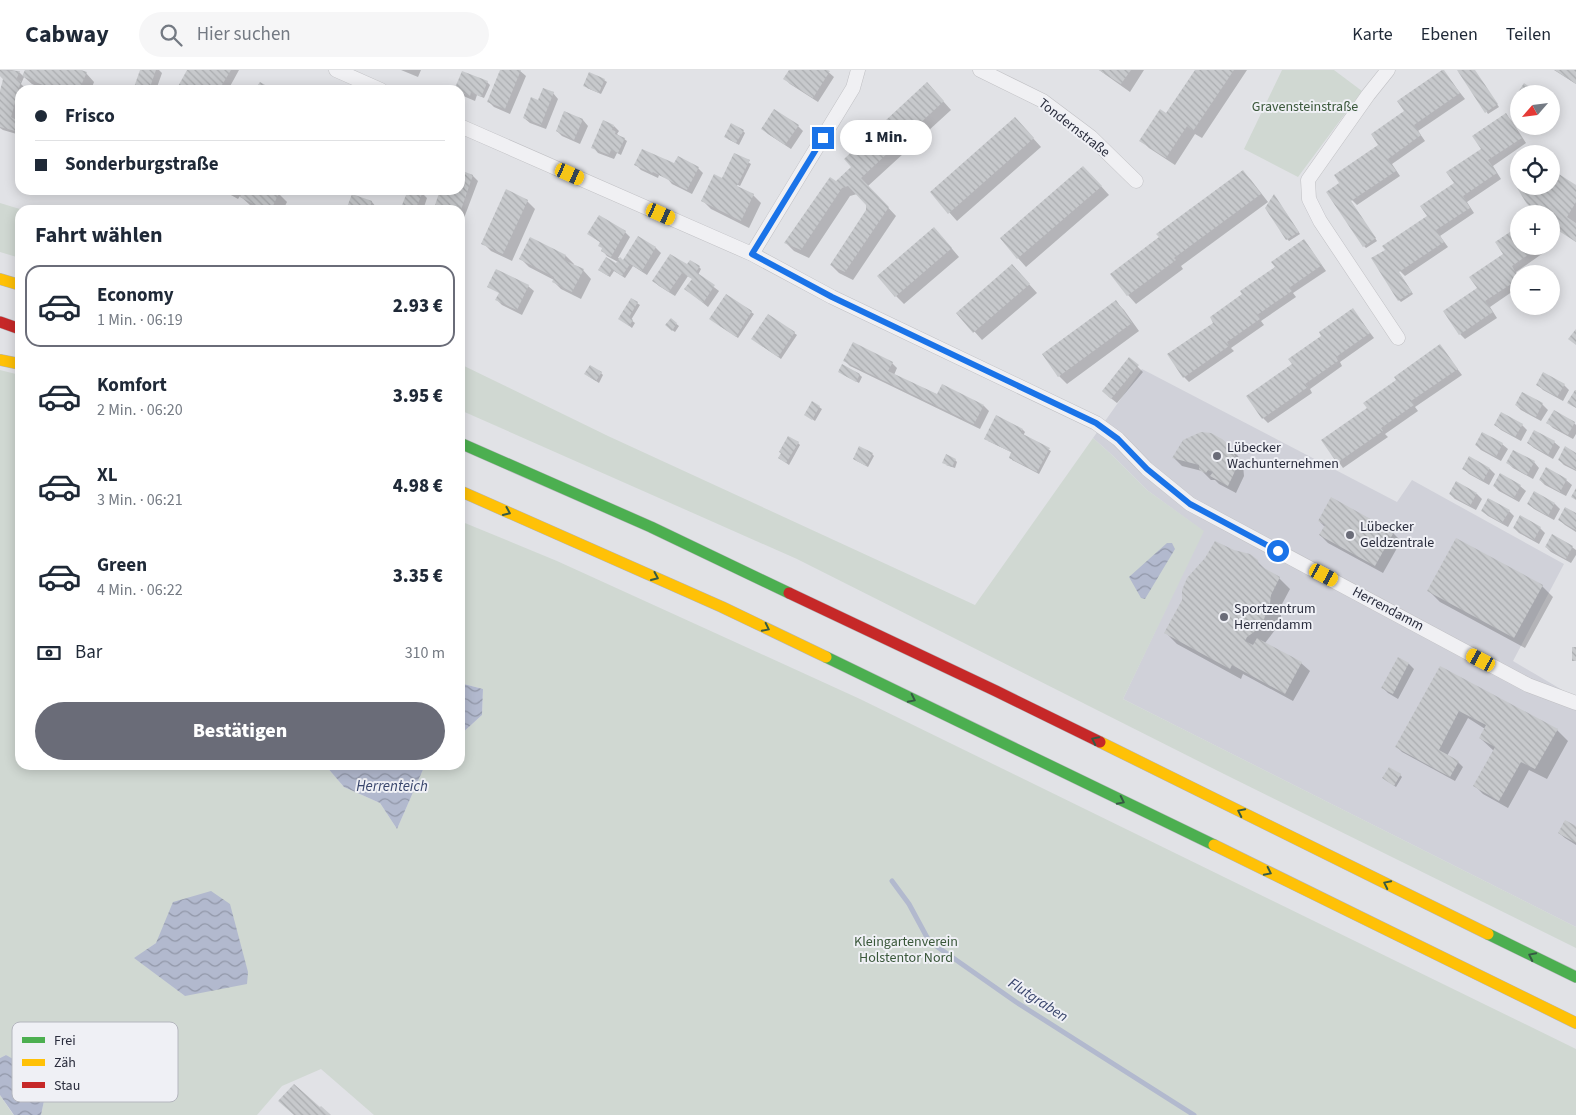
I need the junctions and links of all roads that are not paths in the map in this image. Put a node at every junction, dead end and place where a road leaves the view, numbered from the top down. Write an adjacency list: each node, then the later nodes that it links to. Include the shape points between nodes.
1 (336, 70): 5 (street)
2 (858, 70): 8 (street, via 853,88)
3 (980, 70): 7 (street, Tondernstraße, via 1043,101 1091,137)
4 (1388, 70): 13 (street, via 1308,180 1309,199 1320,221)
5 (369, 85)
6 (465, 128): 8 (street, Herrendamm)
7 (1136, 181)
8 (752, 254): 18 (street, Herrendamm, via 832,297 1096,423 1190,504 1528,685)
9 (0, 279): 10 (highway)
10 (15, 284)
11 (0, 322): 12 (highway)
12 (15, 327)
13 (1398, 338)
14 (0, 360): 15 (highway)
15 (15, 363)
16 (465, 445): 19 (highway, one-way to 16, via 996,691 650,527)
17 (465, 494): 20 (highway, one-way to 20, via 731,611)
18 (1576, 702)
19 (1576, 977)
20 (1576, 1023)

